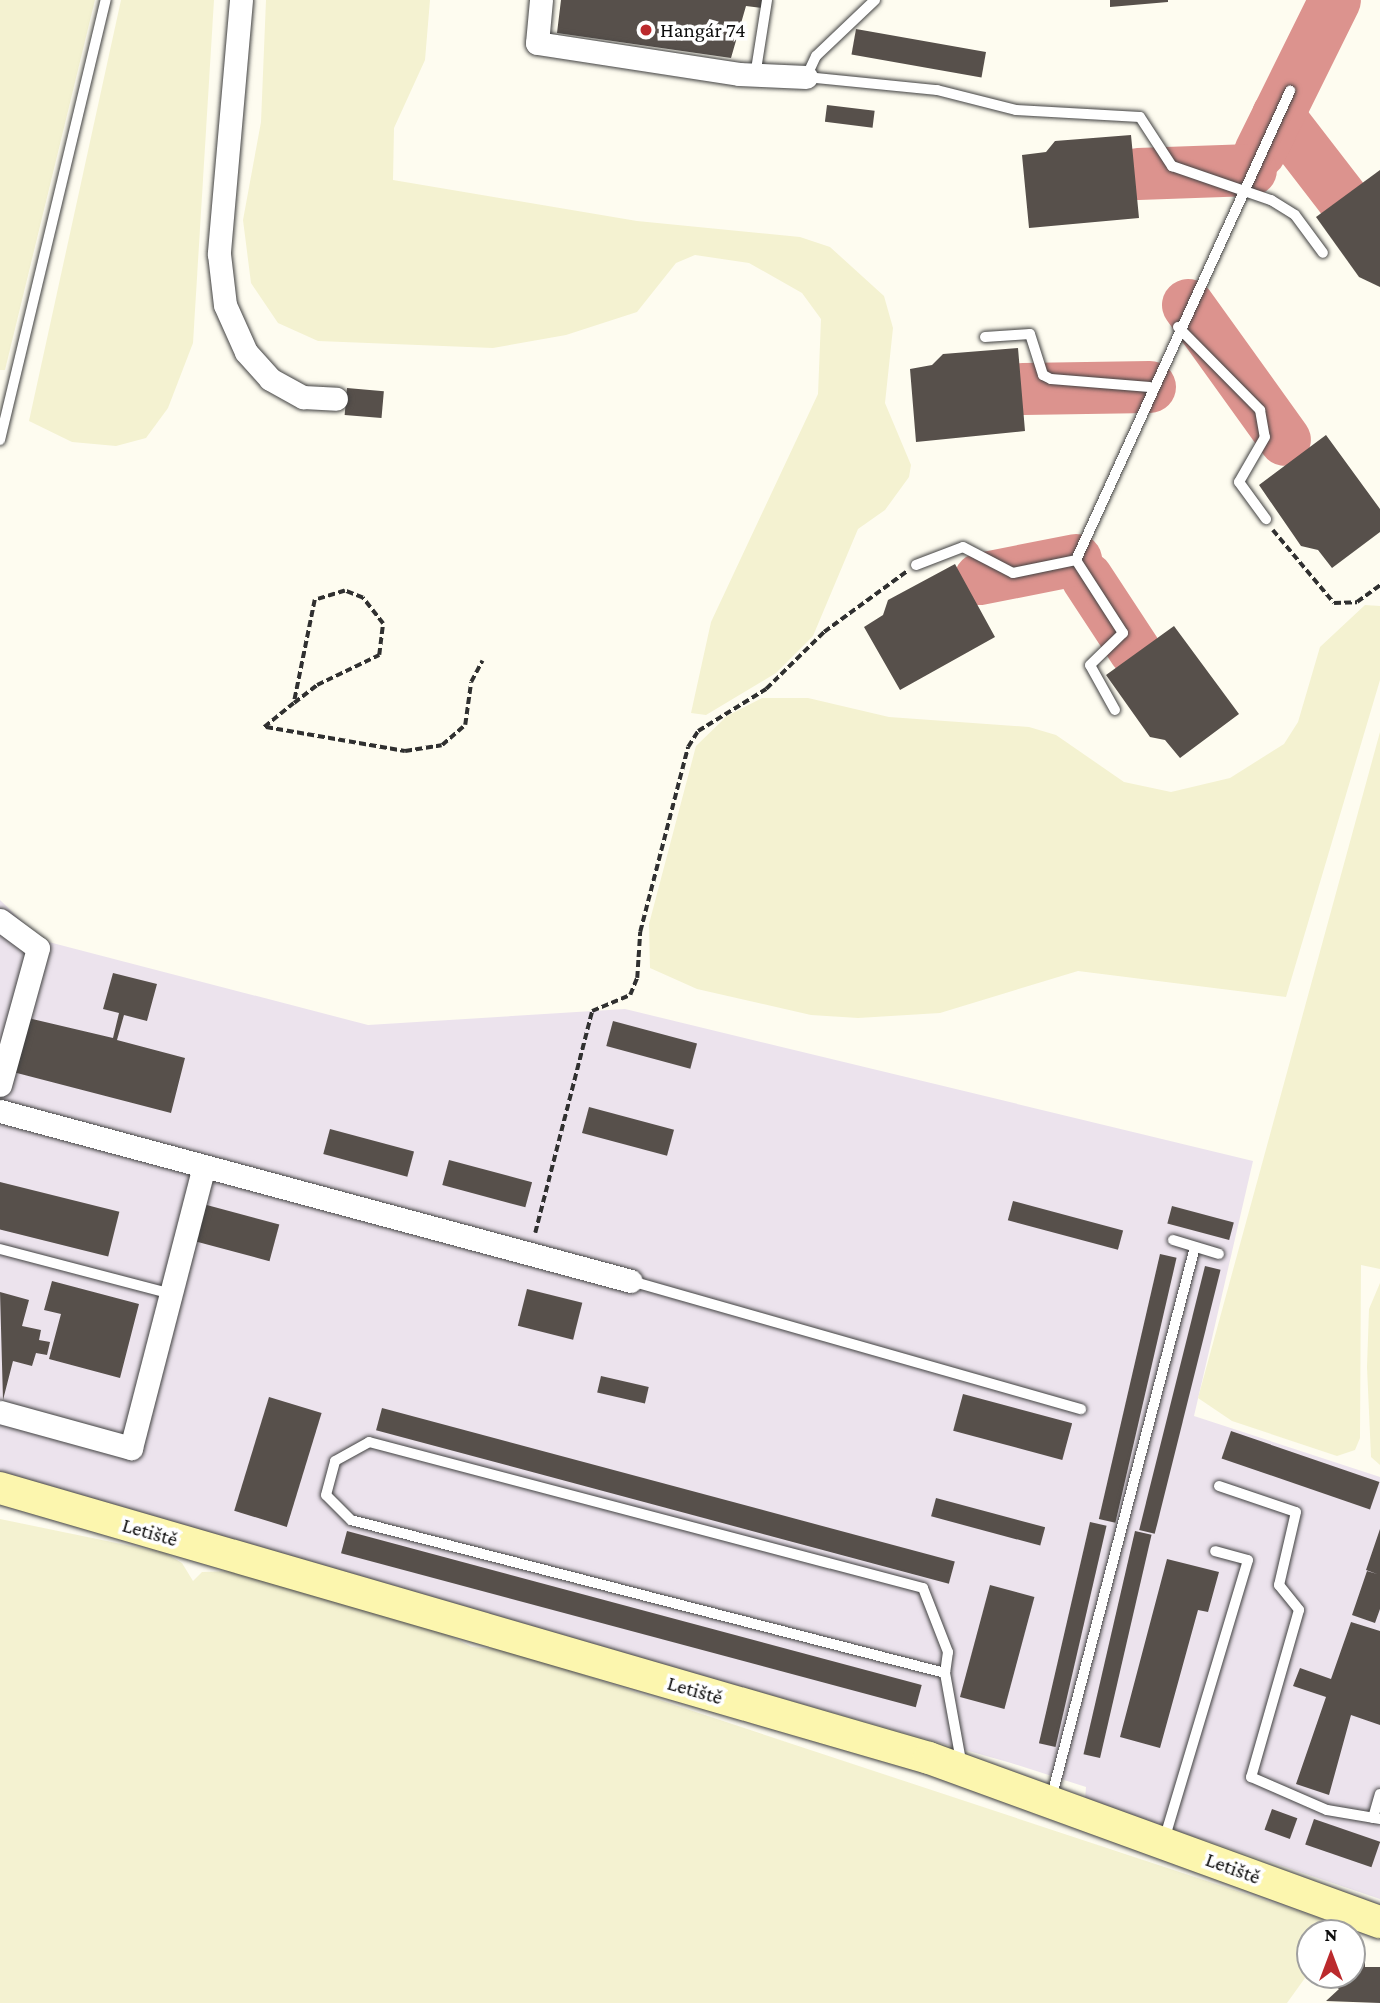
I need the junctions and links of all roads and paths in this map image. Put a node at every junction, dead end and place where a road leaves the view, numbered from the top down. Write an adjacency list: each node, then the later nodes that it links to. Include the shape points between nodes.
1 (106, 0): 15 (lane)
2 (242, 0): 14 (street, via 219,254 225,305 246,352 270,379 303,397)
3 (541, 0): 6 (street, via 537,43)
4 (767, 0): 6 (lane)
5 (875, 0): 7 (lane, via 816,56)
6 (755, 76): 7 (street)
7 (806, 77): 9 (lane, via 937,90 1016,110 1140,117 1172,166)
8 (1290, 91): 9 (lane)
9 (1242, 188): 10 (lane, via 1295,215); 11 (lane)
10 (1323, 253)
11 (1178, 327): 13 (lane); 16 (lane, via 1260,410 1265,437 1239,482)
12 (985, 337): 13 (lane, via 1030,334 1043,376 1051,379)
13 (1150, 387): 17 (lane)
14 (336, 399)
15 (0, 440)
16 (1266, 519): 19 (path, via 1326,598 1357,602)
17 (1076, 560): 18 (lane, via 1013,572 963,547); 22 (lane, via 1123,633 1090,665)
18 (916, 565): 30 (path, via 824,632 766,689 698,731 688,747 640,932 637,978 630,995 592,1011)
19 (1380, 585)
20 (482, 661): 21 (path, via 471,682 465,726 442,746 421,751 264,727)
21 (294, 703): 21 (path, via 317,685 379,655 383,624 363,598 345,591 315,600)
22 (1115, 710)
23 (0, 920): 24 (street, via 38,948)
24 (0, 1085)
25 (0, 1111): 26 (street)
26 (203, 1170): 30 (street); 33 (street)
27 (1173, 1240): 28 (lane)
28 (1195, 1247): 31 (lane); 42 (lane)
29 (0, 1249): 33 (lane)
30 (528, 1254): 32 (street)
31 (1219, 1254)
32 (631, 1280): 34 (lane)
33 (171, 1294): 35 (street, via 131,1448)
34 (1081, 1409)
35 (0, 1412)
36 (1219, 1486): 43 (lane, via 1296,1512 1279,1585 1299,1610 1251,1777 1327,1810)
37 (0, 1488): 40 (street, Letiště)
38 (1215, 1551): 44 (lane, via 1248,1560)
39 (946, 1673): 39 (lane, via 351,1520 326,1495 335,1461 369,1442 923,1588 948,1652); 40 (lane)
40 (962, 1769): 42 (street, Letiště)
41 (1380, 1794): 43 (lane)
42 (1050, 1802): 44 (street, Letiště)
43 (1377, 1819)
44 (1163, 1843): 45 (street, Letiště)
45 (1380, 1922)

